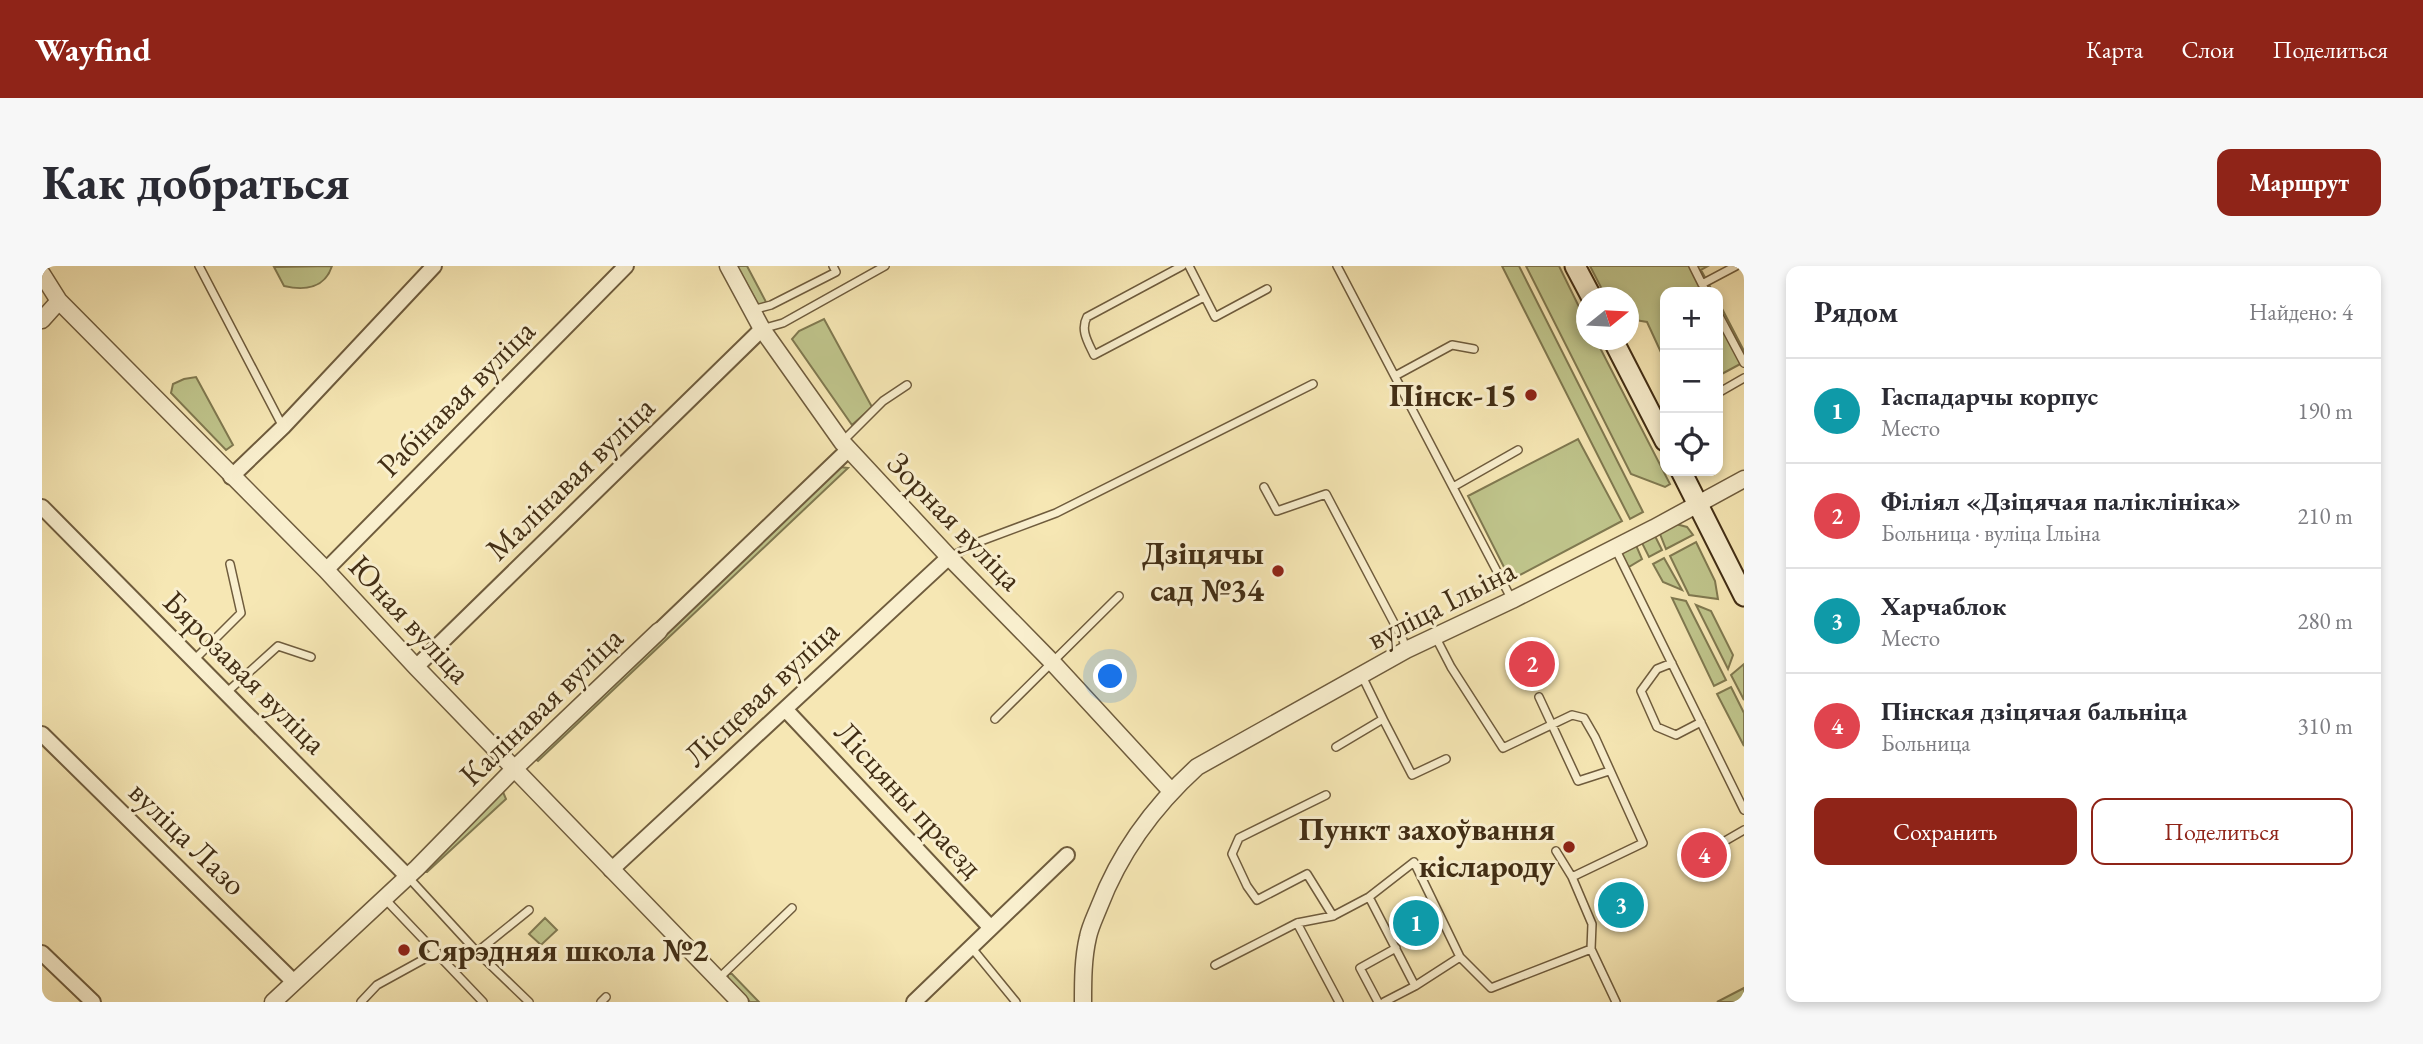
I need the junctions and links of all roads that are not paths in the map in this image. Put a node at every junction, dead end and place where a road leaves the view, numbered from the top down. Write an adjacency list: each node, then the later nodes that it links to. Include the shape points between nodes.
1 (199, 266): 33 (lane)
2 (433, 266): 33 (street)
3 (626, 266): 46 (street, Рабінавая вуліца)
4 (728, 266): 20 (street, Зорная вуліца)
5 (833, 266): 20 (lane, via 836,272)
6 (885, 266): 23 (lane, via 783,323)
7 (1182, 266): 18 (lane, via 1087,317 1083,331 1094,355)
8 (1189, 266): 18 (lane)
9 (1337, 266): 27 (lane)
10 (1575, 266): 15 (main road)
11 (1693, 266): 14 (lane)
12 (1736, 266): 14 (lane)
13 (42, 274): 19 (street, Юная вуліца)
14 (1702, 284): 16 (lane)
15 (1586, 287)
16 (1704, 287)
17 (1267, 289): 18 (lane, via 1214,317)
18 (1204, 297)
19 (59, 301): 21 (street); 37 (street, Юная вуліца)
20 (751, 311): 23 (street, Зорная вуліца)
21 (42, 320)
22 (1723, 323): 26 (lane)
23 (762, 329): 34 (street, Зорная вуліца); 57 (street, Малінавая вуліца)
24 (1474, 349): 27 (lane, via 1452,345)
25 (1619, 350): 32 (main road)
26 (1744, 363)
27 (1395, 376): 40 (lane)
28 (1744, 378): 31 (lane)
29 (1313, 384): 44 (lane, via 1056,513)
30 (907, 385): 34 (lane, via 883,401)
31 (1723, 390)
32 (1660, 419)
33 (283, 426): 37 (street)
34 (845, 446): 44 (street, Зорная вуліца); 50 (street, Калінавая вуліца)
35 (1518, 450): 40 (lane)
36 (1684, 476): 41 (main road)
37 (231, 477): 46 (street, Юная вуліца)
38 (1744, 479): 41 (street, вуліца Ільіна)
39 (1264, 487): 52 (lane, via 1277,511 1326,494)
40 (1453, 487): 49 (lane)
41 (1698, 505): 43 (street, вуліца Ільіна); 48 (main road)
42 (42, 507): 54 (street, Бярозавая вуліца)
43 (1614, 548): 49 (street, вуліца Ільіна); 56 (lane)
44 (949, 557): 55 (street, Зорная вуліца); 61 (street, Лісцевая вуліца)
45 (230, 564): 54 (lane, via 241,613)
46 (326, 570): 57 (street, Юная вуліца)
47 (1119, 596): 55 (lane)
48 (1744, 596)
49 (1512, 600): 51 (street, вуліца Ільіна)
50 (659, 631): 69 (street, Калінавая вуліца)
51 (1435, 635): 52 (street, вуліца Ільіна); 65 (lane, via 1503,748)
52 (1406, 650): 58 (street, вуліца Ільіна)
53 (311, 657): 59 (lane, via 278,646)
54 (194, 660): 59 (street, Бярозавая вуліца)
55 (1053, 663): 62 (lane); 71 (street, Зорная вуліца)
56 (1672, 663): 64 (lane); 64 (lane, via 1657,668 1641,691 1657,727 1676,735)
57 (416, 667): 69 (street, Юная вуліца)
58 (1362, 676): 63 (lane); 71 (street, вуліца Ільіна, via 1197,767)
59 (226, 693): 79 (street, Бярозавая вуліца)
60 (1539, 697): 65 (lane)
61 (785, 709): 78 (street, Лісцевая вуліца); 87 (street, Лісцяны праезд)
62 (995, 719)
63 (1383, 719): 67 (lane); 68 (lane, via 1412,775)
64 (1701, 723): 73 (lane)
65 (1552, 724): 70 (lane, via 1572,715 1584,718); 70 (lane, via 1578,781)
66 (42, 734): 97 (street, вуліца Лазо)
67 (1336, 747)
68 (1446, 759)
69 (514, 769): 78 (street, Юная вуліца); 79 (street, Калінавая вуліца)
70 (1609, 771): 80 (lane, via 1643,843)
71 (1171, 791): 107 (street, вуліца Ільіна, via 1131,842 1110,879 1088,936)
72 (1326, 795): 85 (lane, via 1239,838 1232,853 1256,900 1307,874)
73 (1744, 810)
74 (1744, 830): 75 (lane)
75 (1725, 841)
76 (1556, 851): 80 (lane)
77 (1067, 855): 87 (street)
78 (611, 870): 96 (street, Юная вуліца)
79 (408, 877): 82 (street, Калінавая вуліца); 91 (lane)
80 (1572, 877): 90 (lane, via 1592,924)
81 (1369, 897): 85 (lane); 89 (lane); 94 (lane, via 1414,862)
82 (385, 899): 93 (lane); 97 (street, Калінавая вуліца)
83 (792, 908): 96 (lane)
84 (529, 910): 91 (lane)
85 (1333, 916): 86 (lane)
86 (1297, 923): 95 (lane); 108 (lane)
87 (991, 928): 88 (street)
88 (971, 947): 105 (street); 106 (lane)
89 (1395, 948): 98 (lane); 109 (lane, via 1360,968)
90 (1591, 949): 94 (lane, via 1491,988); 111 (lane)
91 (477, 952): 103 (lane)
92 (42, 953): 99 (street)
93 (438, 953): 101 (lane, via 377,985); 102 (lane)
94 (1460, 957): 98 (lane)
95 (1215, 965)
96 (718, 979): 104 (street, Юная вуліца)
97 (294, 982): 100 (street, Калінавая вуліца)
98 (1415, 986): 110 (lane)
99 (93, 1002)
100 (273, 1002)
101 (361, 1002)
102 (483, 1002)
103 (529, 1002)
104 (740, 1002)
105 (914, 1002)
106 (1016, 1002)
107 (1083, 1002)
108 (1339, 1002)
109 (1378, 1002)
110 (1384, 1002)
111 (1616, 1002)

